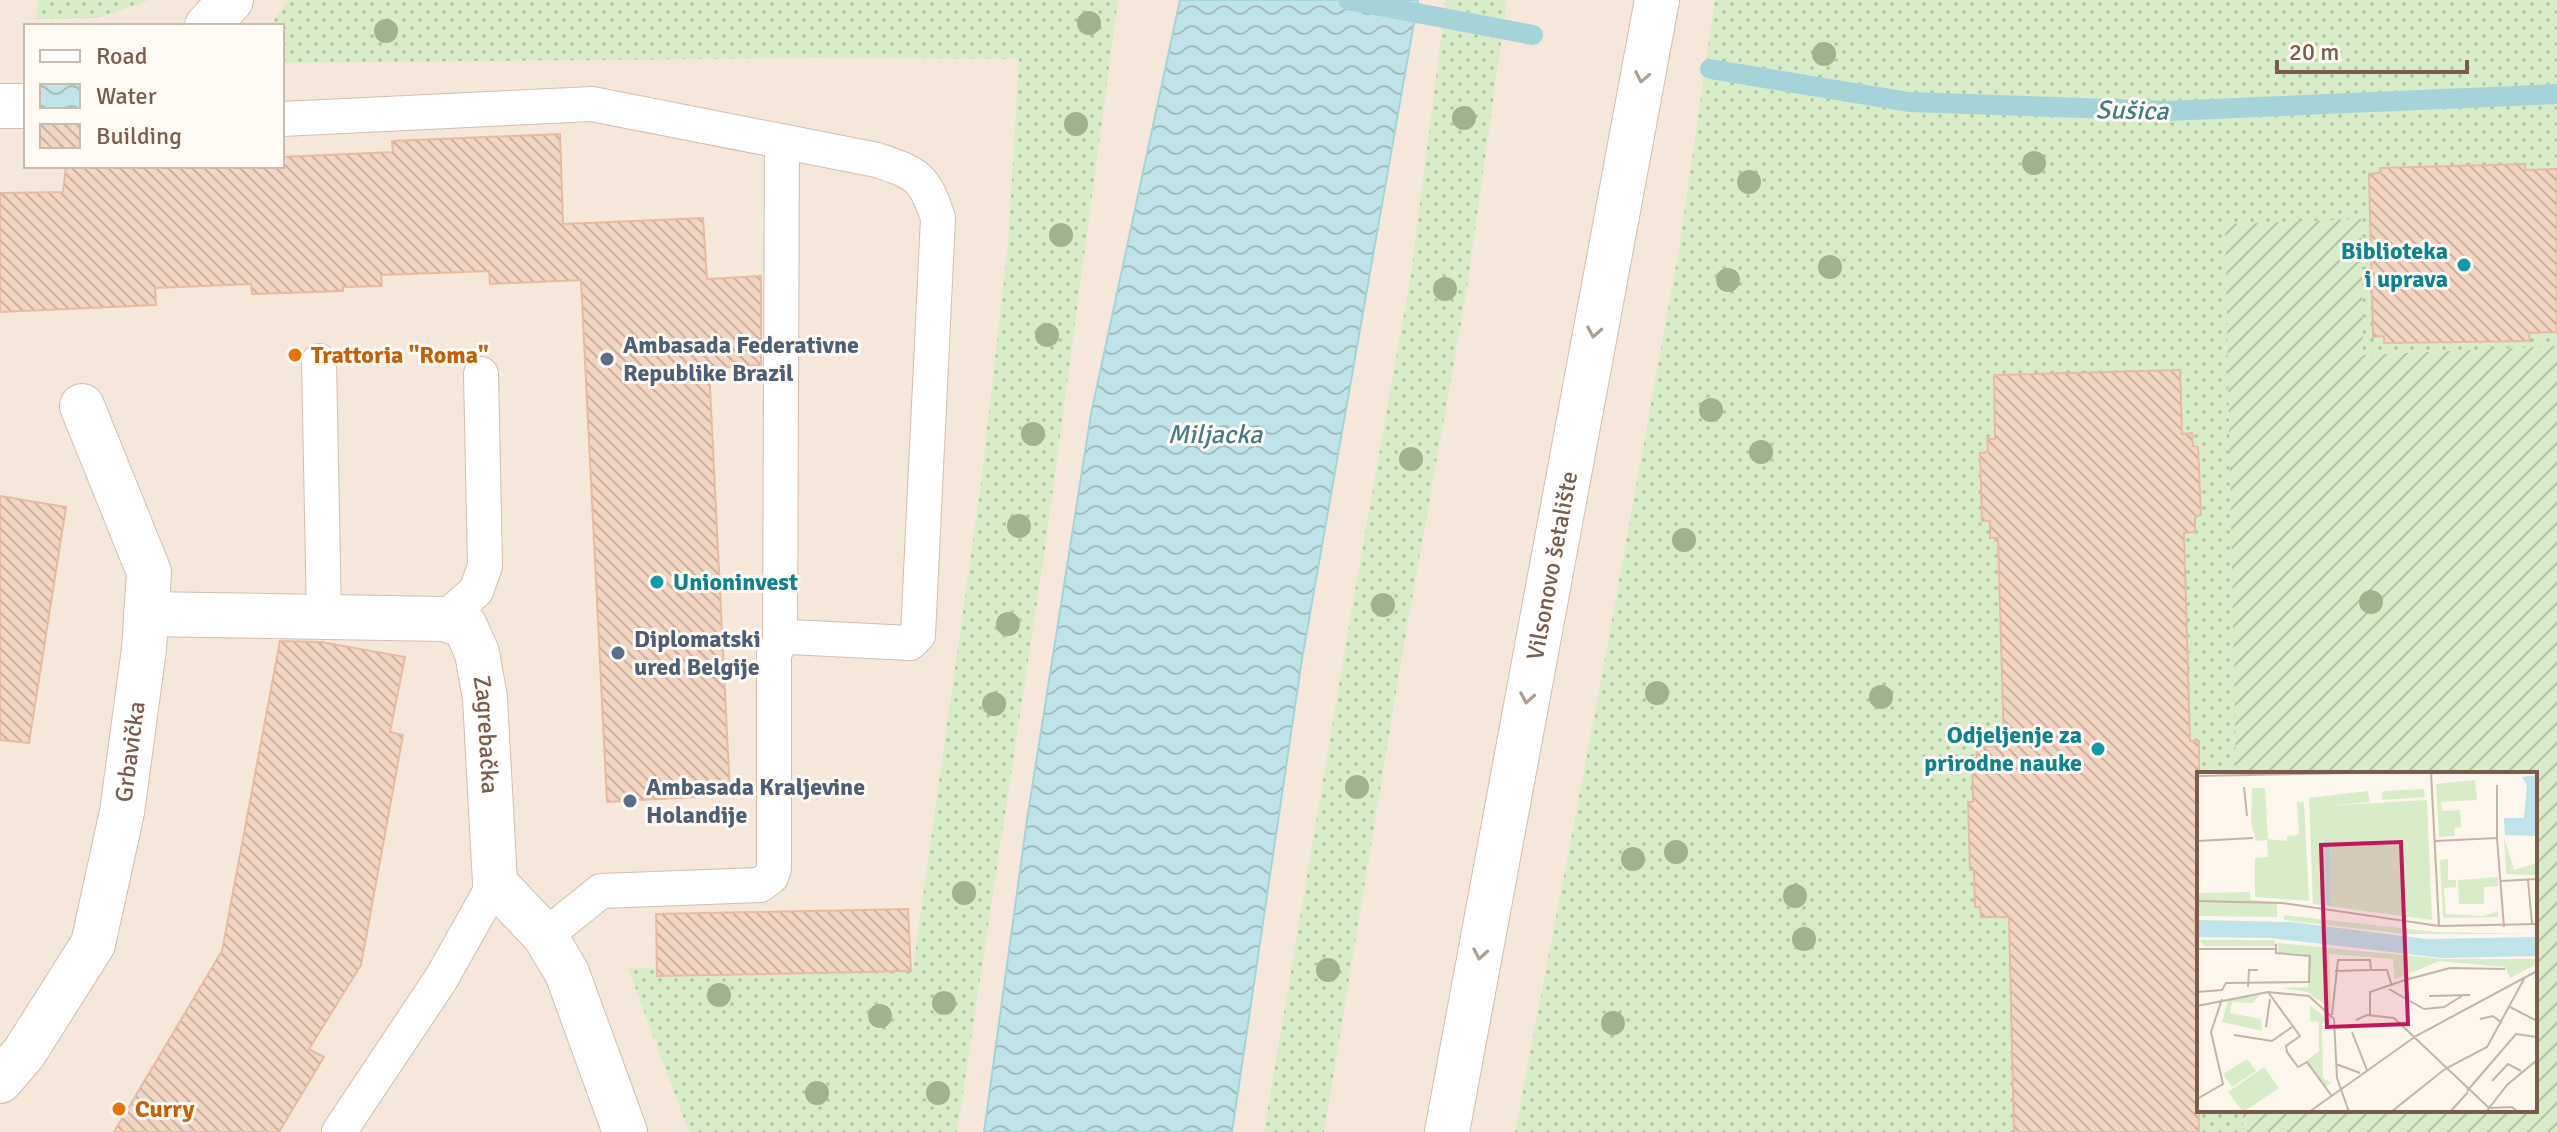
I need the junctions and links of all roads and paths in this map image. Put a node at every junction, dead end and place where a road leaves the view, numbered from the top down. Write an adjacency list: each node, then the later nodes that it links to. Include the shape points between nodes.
1 (231, 0): 3 (street)
2 (1657, 0): 20 (street, Vilsonovo šetalište, one-way to 20)
3 (209, 24)
4 (0, 106): 5 (street)
5 (24, 106)
6 (284, 119): 7 (lane, via 592,104)
7 (782, 141): 14 (lane); 14 (lane, via 907,170 928,188 938,218 918,635 910,643 790,637)
8 (319, 361): 12 (lane)
9 (481, 374): 13 (lane, via 485,566 476,591)
10 (82, 406): 11 (street, Grbavička, via 149,572)
11 (146, 614): 12 (street); 17 (street, Grbavička, via 122,812 93,944 24,1053)
12 (324, 617): 13 (street)
13 (444, 619): 15 (street, Zagrebačka, via 465,626 477,653 485,698)
14 (780, 642): 16 (lane, via 774,654 771,877 760,885 601,891)
15 (495, 883): 16 (street); 18 (lane, via 441,979)
16 (545, 936): 19 (street, via 567,973)
17 (0, 1081)
18 (339, 1132)
19 (625, 1132)
20 (1447, 1132)

